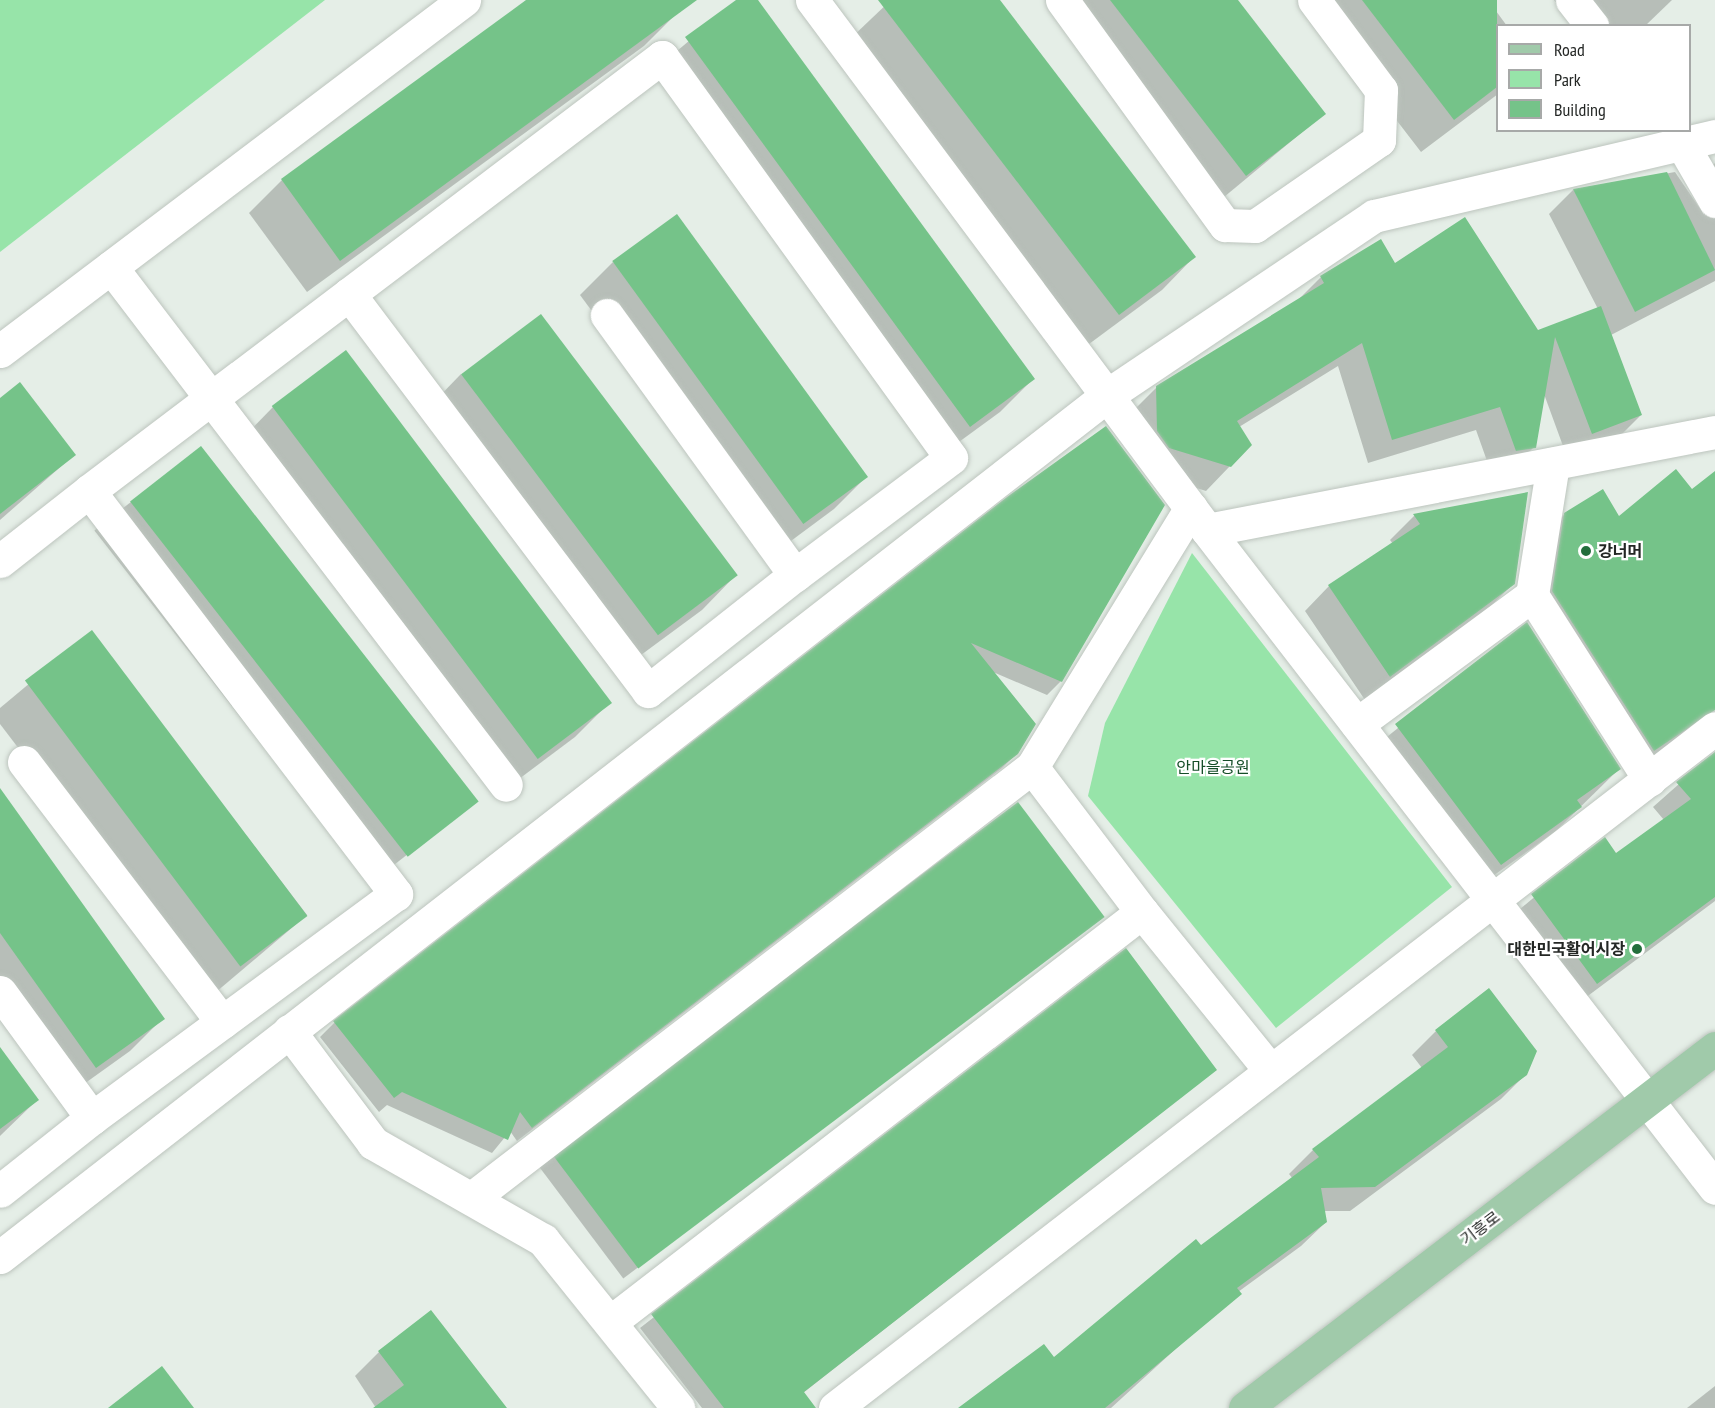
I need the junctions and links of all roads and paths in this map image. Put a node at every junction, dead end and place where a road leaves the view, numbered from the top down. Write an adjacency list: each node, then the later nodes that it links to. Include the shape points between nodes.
1 (464, 0): 10 (street)
2 (812, 0): 14 (street)
3 (1062, 0): 4 (street, via 1225,225 1255,226 1379,140 1380,90)
4 (1314, 0)
5 (1572, 0): 6 (street)
6 (1590, 24)
7 (1715, 136): 8 (street)
8 (1682, 144): 9 (street); 14 (street, via 1374,216)
9 (1715, 201)
10 (111, 267): 13 (street); 15 (street)
11 (349, 294): 15 (street); 21 (street, via 648,691); 21 (street, via 662,57 951,458)
12 (606, 315): 21 (street)
13 (0, 351)
14 (1109, 394): 19 (street); 33 (street)
15 (212, 398): 18 (street); 28 (street)
16 (1715, 432): 17 (street)
17 (1553, 464): 19 (street); 22 (street)
18 (89, 491): 20 (street); 32 (street, via 396,894)
19 (1199, 519): 23 (street); 26 (street)
20 (0, 561)
21 (795, 575)
22 (1532, 595): 23 (street); 27 (street)
23 (1357, 724): 29 (street)
24 (1715, 728): 27 (street)
25 (24, 762): 32 (street)
26 (1032, 767): 30 (street); 40 (street)
27 (1650, 780): 29 (street)
28 (506, 785)
29 (1494, 902): 35 (street); 36 (street)
30 (1142, 912): 35 (street); 42 (street)
31 (0, 992): 37 (street)
32 (222, 1022): 37 (street)
33 (289, 1031): 40 (street, via 373,1143); 41 (street)
34 (1715, 1048): 36 (main road, 기흥로)
35 (1269, 1070): 44 (street)
36 (1647, 1099): 38 (street); 45 (main road, 기흥로)
37 (92, 1118): 39 (street)
38 (1715, 1188)
39 (0, 1191)
40 (472, 1198): 42 (street, via 543,1240)
41 (0, 1257)
42 (613, 1320): 43 (street)
43 (678, 1408)
44 (835, 1408)
45 (1245, 1408)

